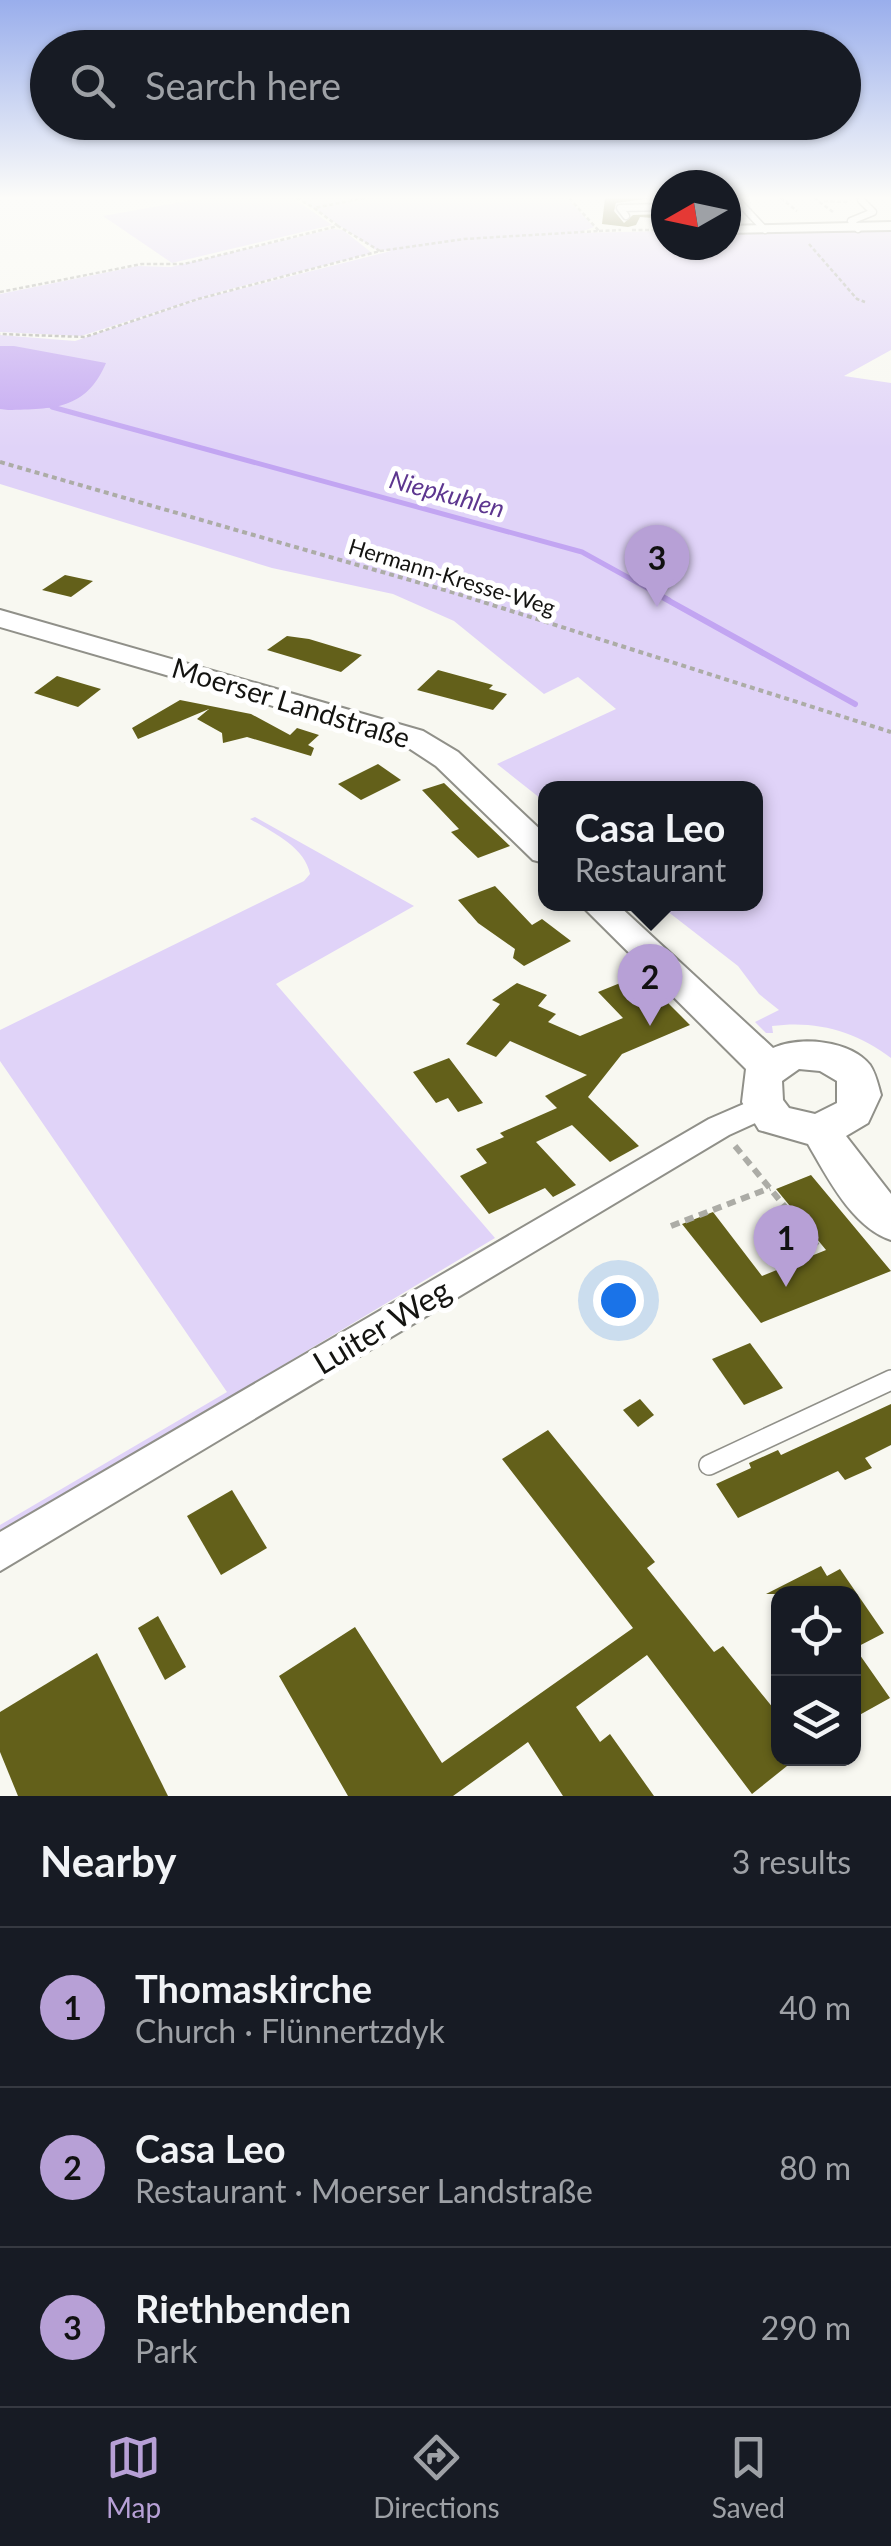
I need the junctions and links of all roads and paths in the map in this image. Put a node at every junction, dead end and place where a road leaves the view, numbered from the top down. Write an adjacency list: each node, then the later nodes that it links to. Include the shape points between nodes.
1 (52, 282): 4 (path)
2 (263, 282): 6 (path, via 85,336)
3 (841, 282): 5 (path)
4 (0, 292)
5 (865, 302)
6 (0, 334)
7 (0, 462): 9 (path, Hermann-Kresse-Weg, via 472,598)
8 (0, 618): 10 (main road, Moerser Landstraße, via 412,737 447,760)
9 (891, 732)
10 (538, 846)
11 (604, 911): 12 (main road)
12 (768, 1086): 13 (main road, via 790,1056 834,1060 858,1076); 14 (street, Luiter Weg); 15 (main road, via 790,1124)
13 (879, 1113): 15 (main road)
14 (720, 1127): 16 (path); 22 (street, Luiter Weg)
15 (821, 1132): 17 (main road)
16 (770, 1188): 18 (path); 19 (path)
17 (891, 1223)
18 (671, 1226)
19 (819, 1248)
20 (891, 1380): 21 (lane)
21 (709, 1465)
22 (0, 1553)

